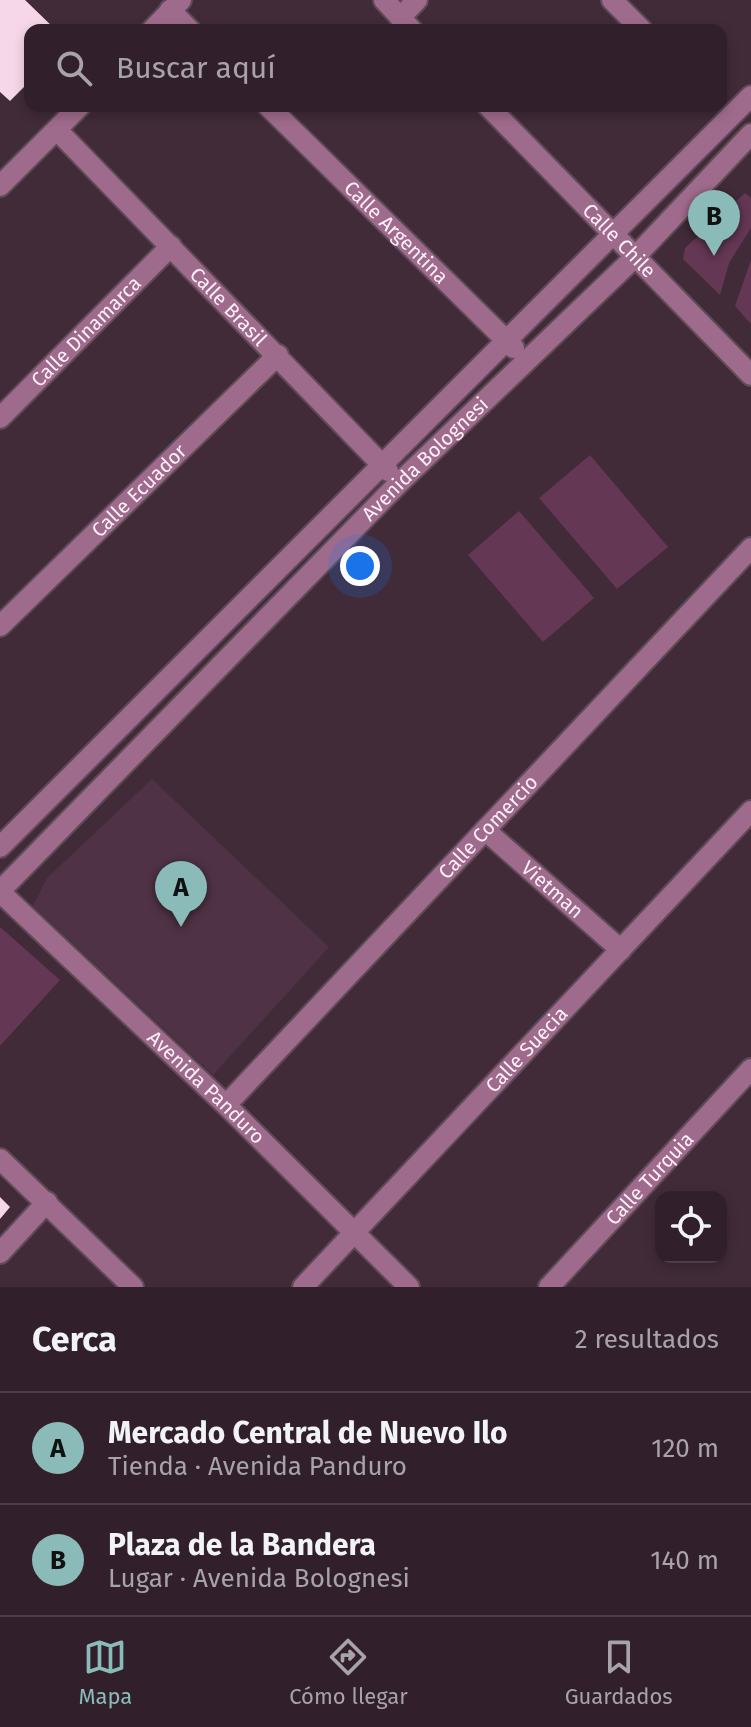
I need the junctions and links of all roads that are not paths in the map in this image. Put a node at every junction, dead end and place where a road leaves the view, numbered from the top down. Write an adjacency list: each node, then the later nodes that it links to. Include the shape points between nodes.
1 (384, 0): 7 (street)
2 (417, 0): 7 (street)
3 (612, 0): 8 (street)
4 (176, 5): 5 (street); 6 (street)
5 (158, 24)
6 (187, 24)
7 (406, 24)
8 (636, 24)
9 (751, 96): 10 (street, Avenida Bolognesi)
10 (727, 110)
11 (74, 112): 15 (street)
12 (274, 112): 21 (street, Calle Argentina)
13 (494, 112): 18 (street, Calle Chile)
14 (724, 112): 16 (street); 18 (street, Avenida Bolognesi)
15 (57, 130): 17 (street); 19 (street, Calle Brasil)
16 (750, 135): 20 (street, Avenida Bolognesi)
17 (0, 186)
18 (614, 233): 20 (street, Calle Chile); 21 (street, Avenida Bolognesi)
19 (171, 246): 22 (street, Calle Brasil); 25 (street, Calle Dinamarca)
20 (635, 257): 23 (street, Avenida Bolognesi); 24 (street, Calle Chile)
21 (505, 340): 23 (street, Calle Argentina); 26 (street, Avenida Bolognesi)
22 (278, 355): 26 (street, Calle Brasil); 29 (street, Calle Ecuador)
23 (525, 360): 27 (street, Avenida Bolognesi)
24 (751, 375)
25 (0, 418)
26 (381, 463): 27 (street, Calle Brasil); 32 (street, Avenida Bolognesi)
27 (400, 482): 33 (street, Avenida Bolognesi)
28 (748, 558): 31 (street, Calle Comercio)
29 (0, 626)
30 (751, 810): 34 (street, Calle Suecia)
31 (485, 830): 34 (street, Vietman); 36 (street, Calle Comercio)
32 (0, 847)
33 (0, 892): 36 (street, Avenida Panduro)
34 (621, 950): 39 (street, Calle Suecia)
35 (751, 1069): 44 (street, Calle Turquia)
36 (226, 1105): 39 (street, Avenida Panduro)
37 (0, 1159): 38 (street)
38 (47, 1202): 40 (street); 41 (street)
39 (354, 1234): 42 (street, Calle Suecia); 43 (street, Avenida Panduro)
40 (0, 1253)
41 (133, 1287)
42 (303, 1287)
43 (409, 1287)
44 (549, 1287)

